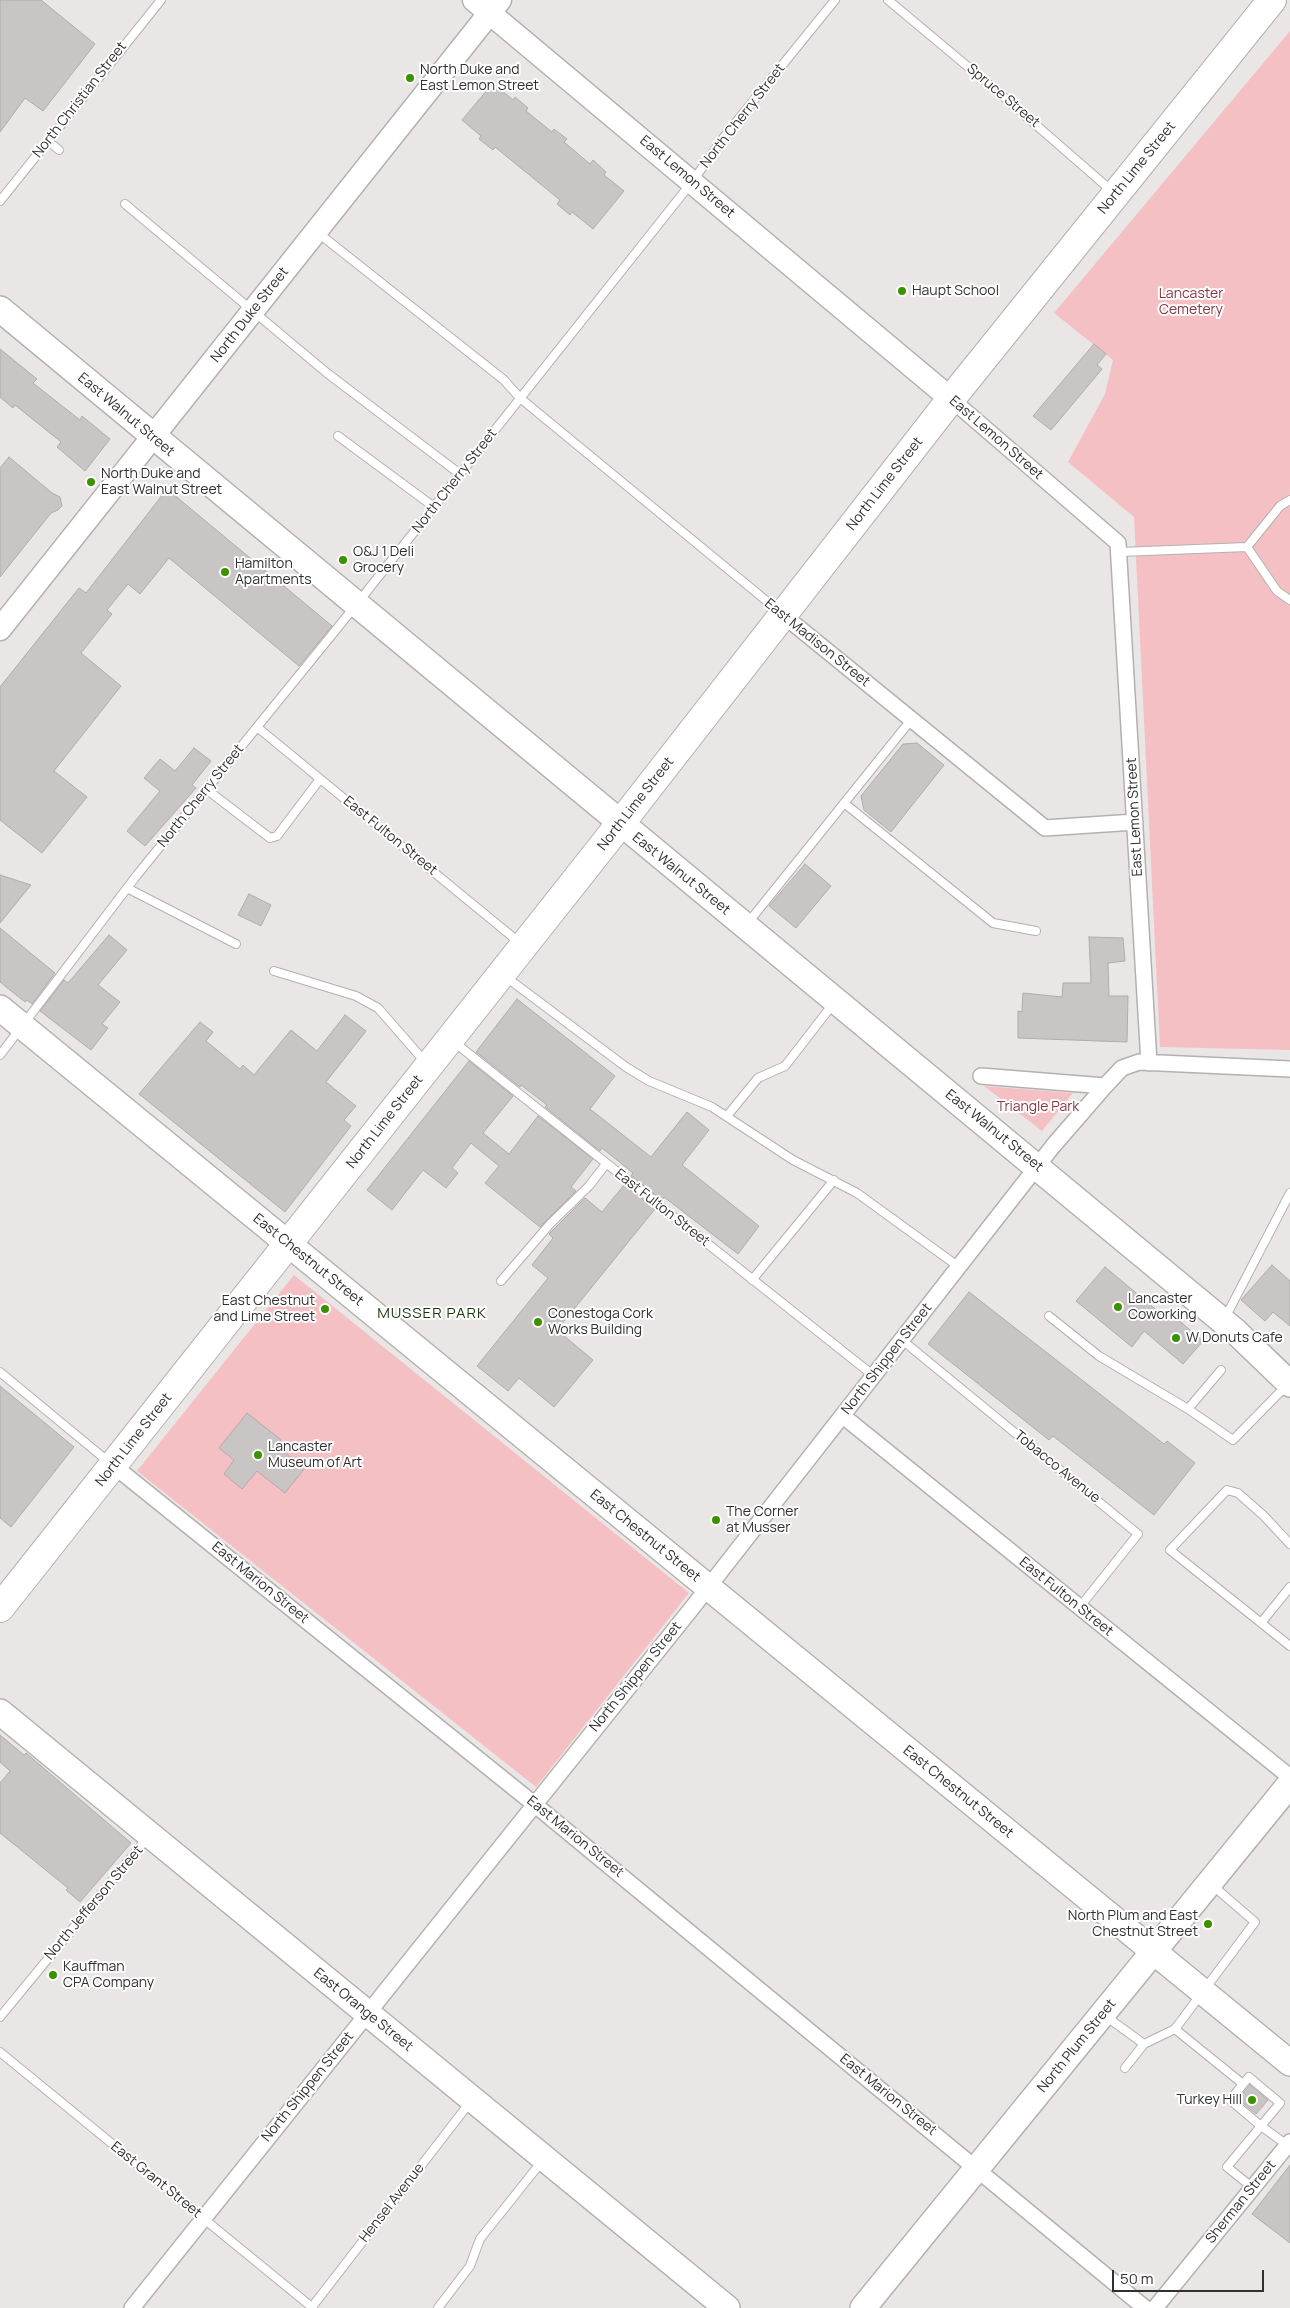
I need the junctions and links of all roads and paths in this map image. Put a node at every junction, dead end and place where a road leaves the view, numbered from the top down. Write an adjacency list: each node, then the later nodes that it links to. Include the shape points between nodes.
1 (161, 0): 6 (lane, North Christian Street)
2 (836, 0): 8 (lane, North Cherry Street, via 724,137)
3 (888, 0): 9 (lane, Spruce Street)
4 (1272, 0): 9 (highway, North Lime Street)
5 (488, 4): 8 (main road, East Lemon Street); 12 (main road, North Duke Street)
6 (48, 141): 7 (lane); 10 (lane, North Christian Street)
7 (59, 150)
8 (692, 182): 15 (lane, North Cherry Street); 16 (main road, East Lemon Street)
9 (1116, 195): 16 (highway, North Lime Street)
10 (0, 201)
11 (125, 204): 14 (lane)
12 (316, 231): 14 (main road, North Duke Street); 15 (lane, East Madison Street, via 504,380)
13 (0, 310): 18 (main road, East Walnut Street)
14 (254, 312): 18 (main road, North Duke Street); 19 (lane, via 327,373)
15 (520, 398): 19 (lane, North Cherry Street); 26 (lane, East Madison Street)
16 (951, 399): 23 (street, East Lemon Street, via 1118,543); 26 (highway, North Lime Street)
17 (338, 436): 21 (lane)
18 (153, 437): 25 (main road, East Walnut Street); 27 (main road, North Duke Street)
19 (460, 474): 21 (lane, North Cherry Street)
20 (1290, 500): 22 (lane, via 1280,506)
21 (434, 507): 25 (lane, North Cherry Street)
22 (1247, 547): 23 (lane); 24 (lane, via 1277,591)
23 (1120, 552): 33 (street, East Lemon Street)
24 (1290, 600)
25 (356, 605): 29 (lane, North Cherry Street); 34 (main road, East Walnut Street)
26 (783, 615): 28 (street, East Madison Street); 34 (highway, North Lime Street)
27 (0, 629)
28 (910, 720): 32 (lane); 33 (street, East Madison Street, via 1045,828)
29 (257, 727): 30 (lane, East Fulton Street); 31 (lane, North Cherry Street)
30 (320, 779): 31 (lane, via 277,836 270,838); 39 (lane, East Fulton Street)
31 (206, 789): 35 (lane, North Cherry Street)
32 (844, 803): 36 (lane); 37 (lane, via 993,923)
33 (1135, 822): 47 (street, East Lemon Street)
34 (620, 824): 36 (main road, East Walnut Street); 39 (highway, North Lime Street)
35 (127, 888): 38 (lane); 44 (lane, North Cherry Street)
36 (745, 926): 42 (main road, East Walnut Street)
37 (1036, 931)
38 (236, 944)
39 (524, 946): 41 (highway, North Lime Street)
40 (274, 971): 48 (lane, via 356,996 378,1008)
41 (502, 974): 45 (highway, North Lime Street); 52 (lane, via 626,1067 649,1081)
42 (836, 1000): 52 (lane, via 785,1066 758,1078); 54 (main road, East Walnut Street)
43 (0, 1008): 44 (main road, East Chestnut Street)
44 (22, 1026): 46 (lane, North Cherry Street); 57 (main road, East Chestnut Street)
45 (450, 1039): 48 (highway, North Lime Street); 53 (lane, East Fulton Street)
46 (0, 1056)
47 (1149, 1062): 49 (street, North Shippen Street); 51 (street, North Shippen Street, via 1128,1065)
48 (429, 1066): 57 (highway, North Lime Street)
49 (1290, 1069)
50 (981, 1076): 51 (street)
51 (1104, 1086): 54 (street, North Shippen Street)
52 (727, 1116): 55 (lane, via 793,1160)
53 (606, 1164): 59 (lane, East Fulton Street); 60 (lane)
54 (1037, 1167): 58 (street, North Shippen Street); 62 (main road, East Walnut Street)
55 (834, 1180): 58 (lane, via 872,1203); 59 (lane)
56 (1290, 1193): 62 (lane)
57 (289, 1244): 70 (highway, North Lime Street); 73 (main road, East Chestnut Street)
58 (959, 1267): 63 (street, North Shippen Street)
59 (752, 1280): 66 (lane, East Fulton Street)
60 (502, 1281)
61 (1049, 1316): 68 (lane, via 1099,1356)
62 (1223, 1322): 67 (main road, East Walnut Street, via 1256,1349)
63 (902, 1340): 66 (street, North Shippen Street); 75 (lane, Tobacco Avenue, via 1138,1534)
64 (1221, 1370): 68 (lane)
65 (0, 1372): 70 (lane, East Marion Street)
66 (874, 1376): 69 (street, North Shippen Street)
67 (1290, 1384): 68 (lane, via 1233,1440)
68 (1188, 1409)
69 (843, 1416): 73 (street, North Shippen Street); 75 (street, East Fulton Street)
70 (114, 1466): 74 (highway, North Lime Street); 81 (street, East Marion Street)
71 (1290, 1544): 76 (lane, via 1238,1493 1227,1490 1170,1550)
72 (1290, 1586): 76 (lane)
73 (708, 1587): 81 (street, North Shippen Street); 84 (main road, East Chestnut Street)
74 (0, 1608)
75 (1079, 1608): 79 (street, East Fulton Street)
76 (1261, 1623): 77 (lane)
77 (1290, 1646)
78 (0, 1712): 82 (main road, East Orange Street)
79 (1290, 1777)
80 (1290, 1784): 83 (main road, North Plum Street)
81 (534, 1804): 86 (street, North Shippen Street); 99 (street, East Marion Street)
82 (150, 1835): 86 (main road, East Orange Street); 88 (lane, North Jefferson Street)
83 (1210, 1883): 84 (main road, North Plum Street); 85 (lane, via 1255,1922)
84 (1153, 1952): 85 (main road, East Chestnut Street); 87 (main road, North Plum Street)
85 (1202, 1991): 89 (lane); 92 (main road, East Chestnut Street)
86 (367, 2013): 95 (main road, East Orange Street); 101 (street, North Shippen Street)
87 (1103, 2014): 90 (lane); 99 (main road, North Plum Street)
88 (0, 2016)
89 (1175, 2029): 90 (lane); 94 (lane)
90 (1144, 2044): 93 (lane)
91 (0, 2052): 101 (lane, East Grant Street)
92 (1290, 2064)
93 (1125, 2068)
94 (1243, 2084): 96 (lane, via 1230,2100); 96 (lane, via 1250,2077 1280,2103)
95 (472, 2100): 98 (main road, East Orange Street); 103 (lane, Hensel Avenue)
96 (1261, 2126): 97 (lane); 100 (lane, via 1227,2167)
97 (1289, 2143): 100 (street, Sherman Street)
98 (544, 2158): 104 (lane, via 480,2239 470,2266); 105 (main road, East Orange Street)
99 (977, 2168): 106 (main road, North Plum Street); 107 (street, East Marion Street)
100 (1252, 2188): 108 (street, Sherman Street)
101 (203, 2218): 102 (street, North Shippen Street); 103 (lane, East Grant Street)
102 (132, 2308)
103 (312, 2308)
104 (438, 2308)
105 (727, 2308)
106 (863, 2308)
107 (1145, 2308)
108 (1155, 2308)

